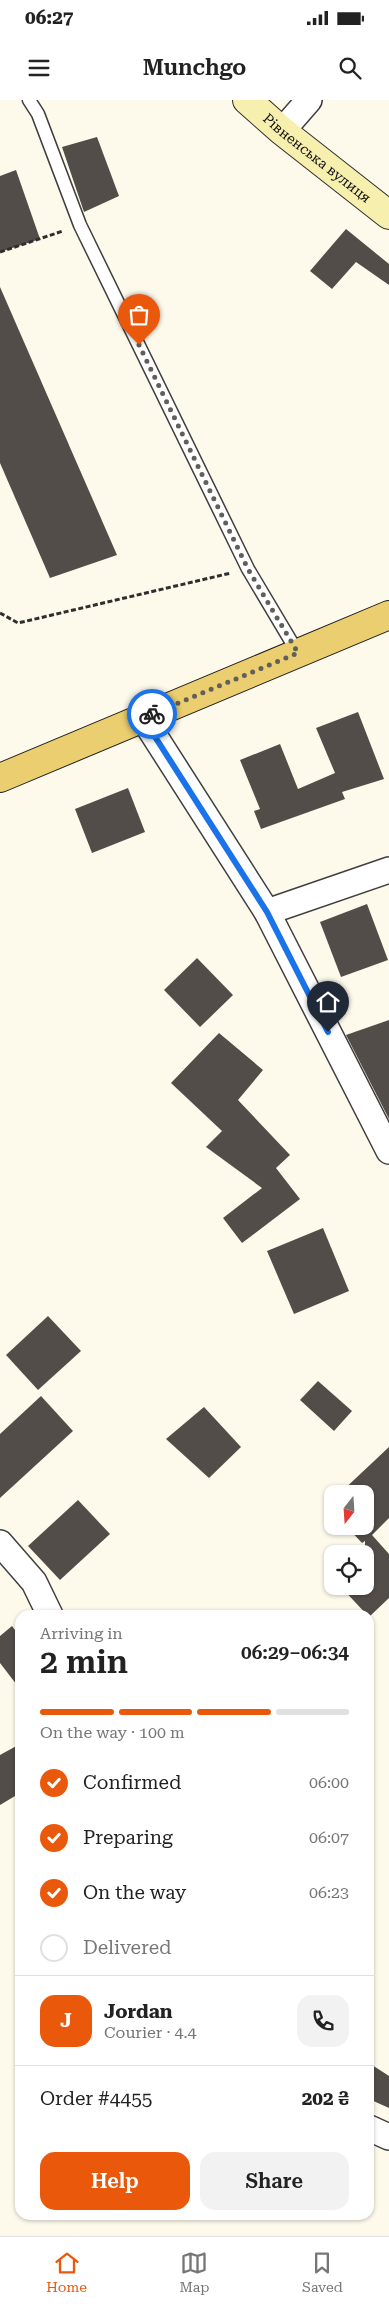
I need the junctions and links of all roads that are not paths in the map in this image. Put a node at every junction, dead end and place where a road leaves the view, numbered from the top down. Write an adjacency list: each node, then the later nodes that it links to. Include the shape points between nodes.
1 (29, 100): 7 (lane, via 38,114 80,225 248,569)
2 (248, 100): 4 (street, Рівненська вулиця)
3 (309, 100): 4 (street)
4 (282, 131): 5 (street, Рівненська вулиця)
5 (389, 215)
6 (389, 615): 7 (main road)
7 (298, 653): 8 (main road)
8 (143, 718): 9 (main road); 11 (street)
9 (0, 778)
10 (389, 870): 11 (street)
11 (267, 912): 12 (street)
12 (389, 1151)
13 (0, 1543): 14 (street, via 34,1582)
14 (48, 1610)
15 (374, 2130): 16 (street)
16 (389, 2137)

